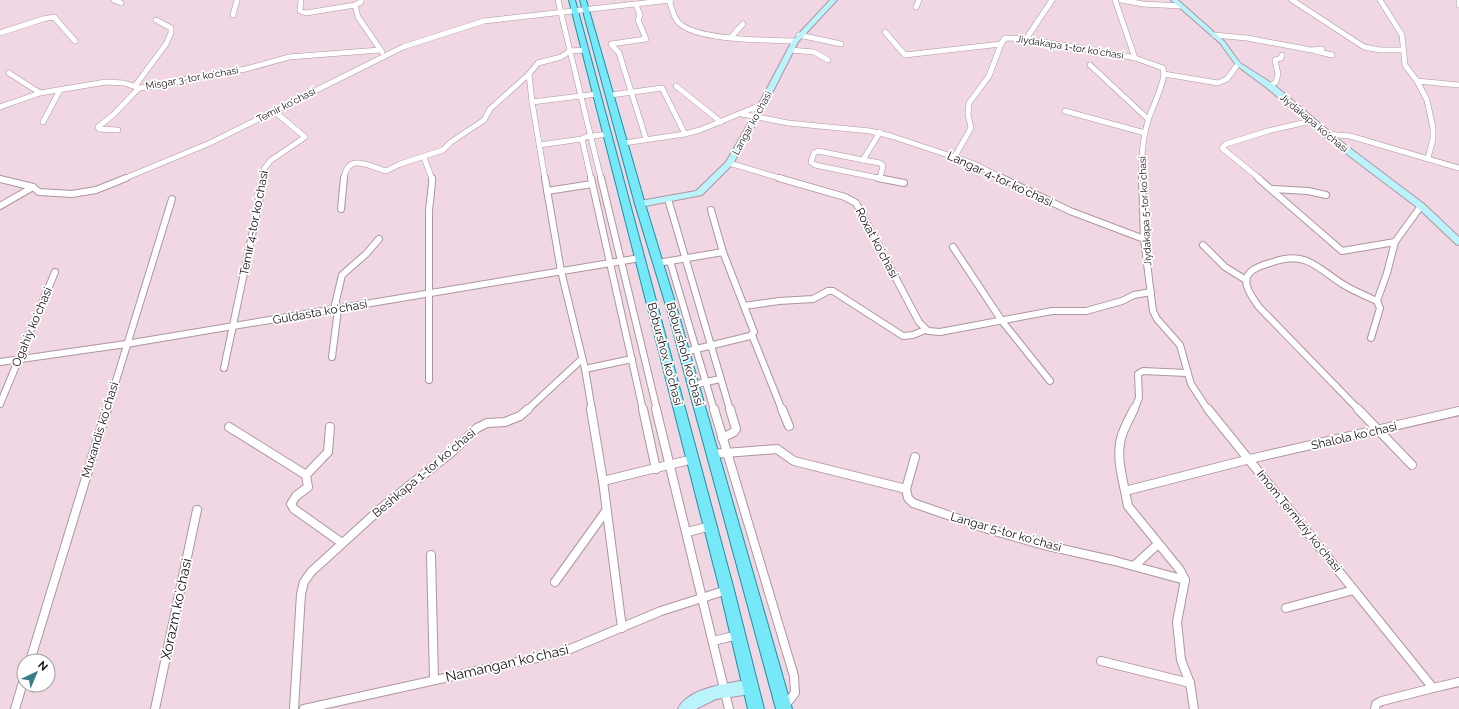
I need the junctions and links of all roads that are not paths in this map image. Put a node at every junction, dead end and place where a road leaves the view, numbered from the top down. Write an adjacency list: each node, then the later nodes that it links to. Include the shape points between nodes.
1 (114, 0): 17 (street)
2 (237, 0): 25 (street)
3 (301, 0): 18 (street, via 300,11 306,13)
4 (361, 0): 18 (street)
5 (558, 0): 24 (street)
6 (572, 0): 22 (main road, Boburshox ko'chasi)
7 (670, 0): 19 (street, Temir ko'chasi); 31 (street, via 678,21 684,26 698,32)
8 (834, 0): 32 (street, Langar koʻchasi)
9 (919, 0): 23 (street)
10 (1052, 0): 33 (street)
11 (1115, 0): 47 (street)
12 (1121, 0): 21 (street)
13 (1174, 0): 21 (street, Jiydakapa ko'chasi)
14 (1292, 0): 42 (street, via 1358,45 1373,50)
15 (1380, 0): 42 (street, via 1402,35)
16 (1459, 1): 20 (street)
17 (121, 4)
18 (355, 5): 38 (street, via 358,17)
19 (636, 5): 22 (street, Temir ko'chasi); 60 (street, via 640,15 638,20 646,39 611,44 618,53)
20 (1459, 5)
21 (1181, 6): 30 (street, Jiydakapa ko'chasi)
22 (581, 7): 24 (street, Temir ko'chasi); 39 (main road, Boburshox ko'chasi); 63 (main road, Boburshoh koʻchasi)
23 (916, 7)
24 (562, 12): 43 (street); 46 (street, Temir ko'chasi, via 475,23 414,43)
25 (233, 15)
26 (156, 20): 58 (street, via 172,31 167,42 146,68)
27 (743, 24): 31 (street)
28 (886, 32): 36 (street, via 905,55)
29 (0, 33): 34 (street, via 54,17)
30 (1214, 35): 41 (street, via 1247,38); 49 (street, Jiydakapa ko'chasi)
31 (731, 37): 32 (street)
32 (797, 38): 35 (street); 40 (street, Langar koʻchasi)
33 (1026, 39): 36 (street, Jiydakapa 1-tor koʻchasi, via 1005,38); 47 (street, Jiydakapa 1-tor koʻchasi)
34 (75, 41)
35 (842, 44)
36 (1001, 44): 87 (street, Jiydakapa 1-tor koʻchasi, via 989,76 969,103 971,128)
37 (1322, 49): 41 (street)
38 (380, 50): 46 (street); 58 (street, Misgar 3-tor koʻchasi, via 289,57 246,69 180,82)
39 (585, 50): 43 (street); 62 (main road, Boburshox ko'chasi)
40 (790, 50): 48 (street, via 814,52); 66 (street, Langar koʻchasi)
41 (1311, 50): 45 (street)
42 (1403, 50): 54 (street, via 1405,65)
43 (570, 51): 52 (street, via 561,57 538,63); 64 (street)
44 (1282, 55): 57 (street, via 1275,60 1278,74 1276,82)
45 (1332, 55)
46 (386, 56): 68 (street, Temir ko'chasi)
47 (1135, 58): 53 (street, Jiydakapa 1-tor koʻchasi, via 1163,68)
48 (828, 60)
49 (1238, 64): 53 (street, via 1229,78 1218,84); 57 (street, Jiydakapa ko'chasi)
50 (1090, 65): 72 (street)
51 (9, 73): 61 (street)
52 (529, 74): 65 (street); 88 (street, via 490,109 484,120 443,150)
53 (1164, 74): 72 (street, Jiydakapa 5-tor koʻchasi)
54 (1417, 81): 55 (street); 89 (street, via 1427,100 1433,128 1434,139)
55 (1459, 85)
56 (676, 86): 75 (street)
57 (1270, 86): 73 (street, Jiydakapa ko'chasi)
58 (137, 87): 59 (street, Misgar 3-tor koʻchasi, via 106,82); 76 (street, via 113,116 98,127)
59 (60, 90): 61 (street, Misgar 3-tor koʻchasi); 74 (street)
60 (631, 92): 63 (street); 80 (street, via 662,88); 84 (street)
61 (40, 93): 67 (street, Misgar 3-tor koʻchasi)
62 (597, 94): 64 (street); 79 (main road, Boburshox ko'chasi)
63 (611, 95): 85 (main road, Boburshoh koʻchasi)
64 (581, 96): 65 (street); 82 (street)
65 (532, 102): 86 (street)
66 (763, 104): 70 (street); 71 (street, Langar koʻchasi)
67 (0, 106)
68 (274, 111): 97 (street, Temir ko'chasi, via 197,149 96,190 78,194 57,194 40,192); 130 (street, Temir 4-tor koʻchasi, via 305,136 270,161 264,169)
69 (1065, 111): 78 (street)
70 (742, 114): 71 (street, Langar 4-tor koʻchasi); 75 (street)
71 (756, 117): 77 (street, Langar 4-tor koʻchasi, via 788,123); 91 (street, Langar koʻchasi)
72 (1148, 119): 78 (street, Jiydakapa 5-tor koʻchasi)
73 (1311, 121): 81 (street, Jiydakapa ko'chasi); 98 (street, via 1268,131 1222,147 1223,151)
74 (43, 122)
75 (721, 122): 80 (street)
76 (118, 130)
77 (880, 132): 87 (street, Langar 4-tor koʻchasi); 90 (street)
78 (1145, 133): 109 (street, Jiydakapa 5-tor koʻchasi, via 1141,151)
79 (608, 134): 82 (street); 115 (main road, Boburshox ko'chasi)
80 (685, 134): 84 (street)
81 (1326, 134): 89 (street, via 1350,136); 105 (street, Jiydakapa ko'chasi)
82 (591, 136): 83 (street); 117 (street)
83 (582, 139): 86 (street); 96 (street)
84 (646, 140): 85 (street)
85 (624, 143): 103 (main road, Boburshoh koʻchasi)
86 (539, 145): 99 (street)
87 (955, 156): 109 (street, Langar 4-tor koʻchasi, via 1070,212)
88 (424, 158): 106 (street, via 400,164 386,171 356,162 351,164 345,170); 125 (street, via 433,181 430,193)
89 (1428, 158): 92 (street)
90 (863, 160): 93 (street, via 883,166); 93 (street, via 818,151 814,153 811,162)
91 (729, 164): 102 (street, Langar koʻchasi, via 699,193); 131 (street, Roxat koʻchasi, via 845,197 856,204)
92 (1459, 168)
93 (880, 178): 95 (street)
94 (0, 179): 97 (street, Temir ko'chasi)
95 (904, 183)
96 (592, 184): 99 (street); 119 (street)
97 (33, 187): 104 (street)
98 (1272, 189): 100 (street); 110 (street, via 1342,251)
99 (547, 191): 121 (street)
100 (1326, 195)
101 (172, 198): 134 (street, Muxandis koʻchasi)
102 (668, 199): 103 (street, Langar koʻchasi); 116 (street)
103 (640, 204): 120 (main road, Boburshoh koʻchasi)
104 (0, 206)
105 (1421, 206): 110 (street); 111 (street, Jiydakapa ko'chasi)
106 (341, 209)
107 (711, 210): 114 (street)
108 (379, 239): 128 (street, via 342,275)
109 (1144, 239): 124 (street, Jiydakapa 5-tor koʻchasi)
110 (1395, 242): 126 (street)
111 (1459, 242)
112 (1203, 245): 123 (street, via 1225,267)
113 (954, 247): 129 (street)
114 (724, 252): 116 (street); 127 (street)
115 (640, 258): 117 (street, Guldasta koʻchasi); 162 (main road, Boburshox ko'chasi)
116 (685, 258): 118 (street); 135 (street)
117 (621, 261): 119 (street, Guldasta koʻchasi); 163 (street)
118 (670, 261): 120 (street); 136 (street)
119 (610, 263): 121 (street, Guldasta koʻchasi); 141 (street)
120 (658, 263): 137 (main road, Boburshoh koʻchasi)
121 (561, 271): 125 (street, Guldasta koʻchasi); 140 (street)
122 (55, 272): 139 (street, Ogahiy koʻchasi)
123 (1246, 280): 126 (street, via 1249,273 1256,269 1296,257); 156 (street, via 1259,307)
124 (1151, 292): 129 (street, via 1086,311 1052,311); 145 (street, Imom Termiziy koʻchasi, via 1153,311 1180,345)
125 (429, 293): 128 (street, Guldasta koʻchasi); 147 (street)
126 (1377, 301): 133 (street, via 1380,308)
127 (744, 306): 131 (street, via 813,299 833,291 903,336); 132 (street, via 754,332)
128 (336, 309): 130 (street, Guldasta koʻchasi); 138 (street)
129 (1002, 320): 131 (street, via 940,332); 148 (street)
130 (234, 326): 134 (street, Guldasta koʻchasi); 143 (street, Temir 4-tor koʻchasi)
131 (925, 330)
132 (752, 335): 135 (street); 153 (street)
133 (1371, 338)
134 (126, 344): 139 (street, Guldasta koʻchasi); 187 (street, Muxandis koʻchasi)
135 (710, 346): 136 (street); 146 (street)
136 (696, 350): 137 (street); 149 (street)
137 (684, 352): 150 (main road, Boburshoh koʻchasi)
138 (332, 357)
139 (18, 359): 142 (street, Guldasta koʻchasi); 151 (street, Ogahiy koʻchasi)
140 (582, 359): 144 (street); 174 (street, Beshkapa 1-tor koʼchasi, via 520,416 505,422 487,423 478,428)
141 (632, 359): 144 (street); 165 (street)
142 (0, 362)
143 (224, 368)
144 (585, 369): 167 (street)
145 (1187, 373): 161 (street, Imom Termiziy koʻchasi, via 1209,411); 169 (street, via 1143,371 1138,374 1139,398 1122,435 1120,448 1120,468)
146 (720, 379): 149 (street); 157 (street, via 736,429)
147 (429, 380)
148 (1050, 381)
149 (706, 382): 150 (street); 157 (street)
150 (693, 385): 159 (main road, Boburshoh koʻchasi)
151 (0, 404)
152 (1459, 411): 156 (street, Shalola koʻchasi)
153 (789, 426)
154 (229, 427): 166 (street)
155 (330, 428): 166 (street, via 328,452)
156 (1379, 431): 161 (street, Shalola koʻchasi); 164 (street)
157 (722, 438): 158 (street)
158 (726, 453): 159 (street); 168 (street, via 777,449 794,461); 196 (street, via 794,676 795,696)
159 (712, 454): 196 (main road, Boburshoh koʻchasi)
160 (915, 457): 168 (street)
161 (1250, 459): 169 (street, Shalola koʻchasi); 181 (street, Imom Termiziy koʻchasi)
162 (693, 460): 163 (street); 172 (main road, Boburshox ko'chasi)
163 (670, 465): 165 (street); 173 (street)
164 (1412, 465)
165 (656, 469): 167 (street)
166 (306, 475): 174 (street, via 308,487 296,496 291,504 294,509)
167 (603, 482): 171 (street)
168 (906, 489): 177 (street, Langar 5-tor koʻchasi, via 908,498 913,503 991,530)
169 (1125, 491): 175 (street, via 1128,506)
170 (197, 510): 198 (street, Xorazm koʻchasi)
171 (606, 511): 179 (street); 184 (street)
172 (711, 526): 173 (street); 180 (main road, Boburshox ko'chasi)
173 (687, 532): 182 (street)
174 (342, 543): 199 (street, Beshkapa 1-tor koʼchasi, via 311,572 302,588)
175 (1158, 544): 177 (street); 178 (street)
176 (431, 555): 189 (street)
177 (1134, 566): 178 (street, Langar 5-tor koʻchasi)
178 (1185, 580): 191 (street, via 1177,622 1181,660)
179 (555, 582)
180 (727, 590): 182 (street, Namangan koʻchasi); 185 (main road, Boburshox ko'chasi)
181 (1354, 590): 183 (street); 193 (street, Imom Termiziy koʻchasi)
182 (702, 598): 184 (street, Namangan koʻchasi); 186 (street)
183 (1286, 608)
184 (622, 628): 189 (street, Namangan koʻchasi, via 563,652)
185 (738, 635): 186 (street); 192 (main road, Boburshox ko'chasi)
186 (713, 641): 194 (street)
187 (32, 653)
188 (1101, 661): 191 (street)
189 (434, 680): 200 (street, Namangan koʻchasi)
190 (1459, 682): 193 (street)
191 (1190, 683): 204 (street)
192 (751, 687): 194 (street); 203 (main road, Boburshox ko'chasi)
193 (1433, 688): 205 (street, via 1382,701 1376,704)
194 (725, 690): 201 (street, via 698,699); 202 (street)
195 (20, 693): 197 (street)
196 (784, 708)
197 (15, 709)
198 (155, 709)
199 (294, 709)
200 (304, 709)
201 (685, 709)
202 (729, 709)
203 (756, 709)
204 (1194, 709)
205 (1375, 709)

